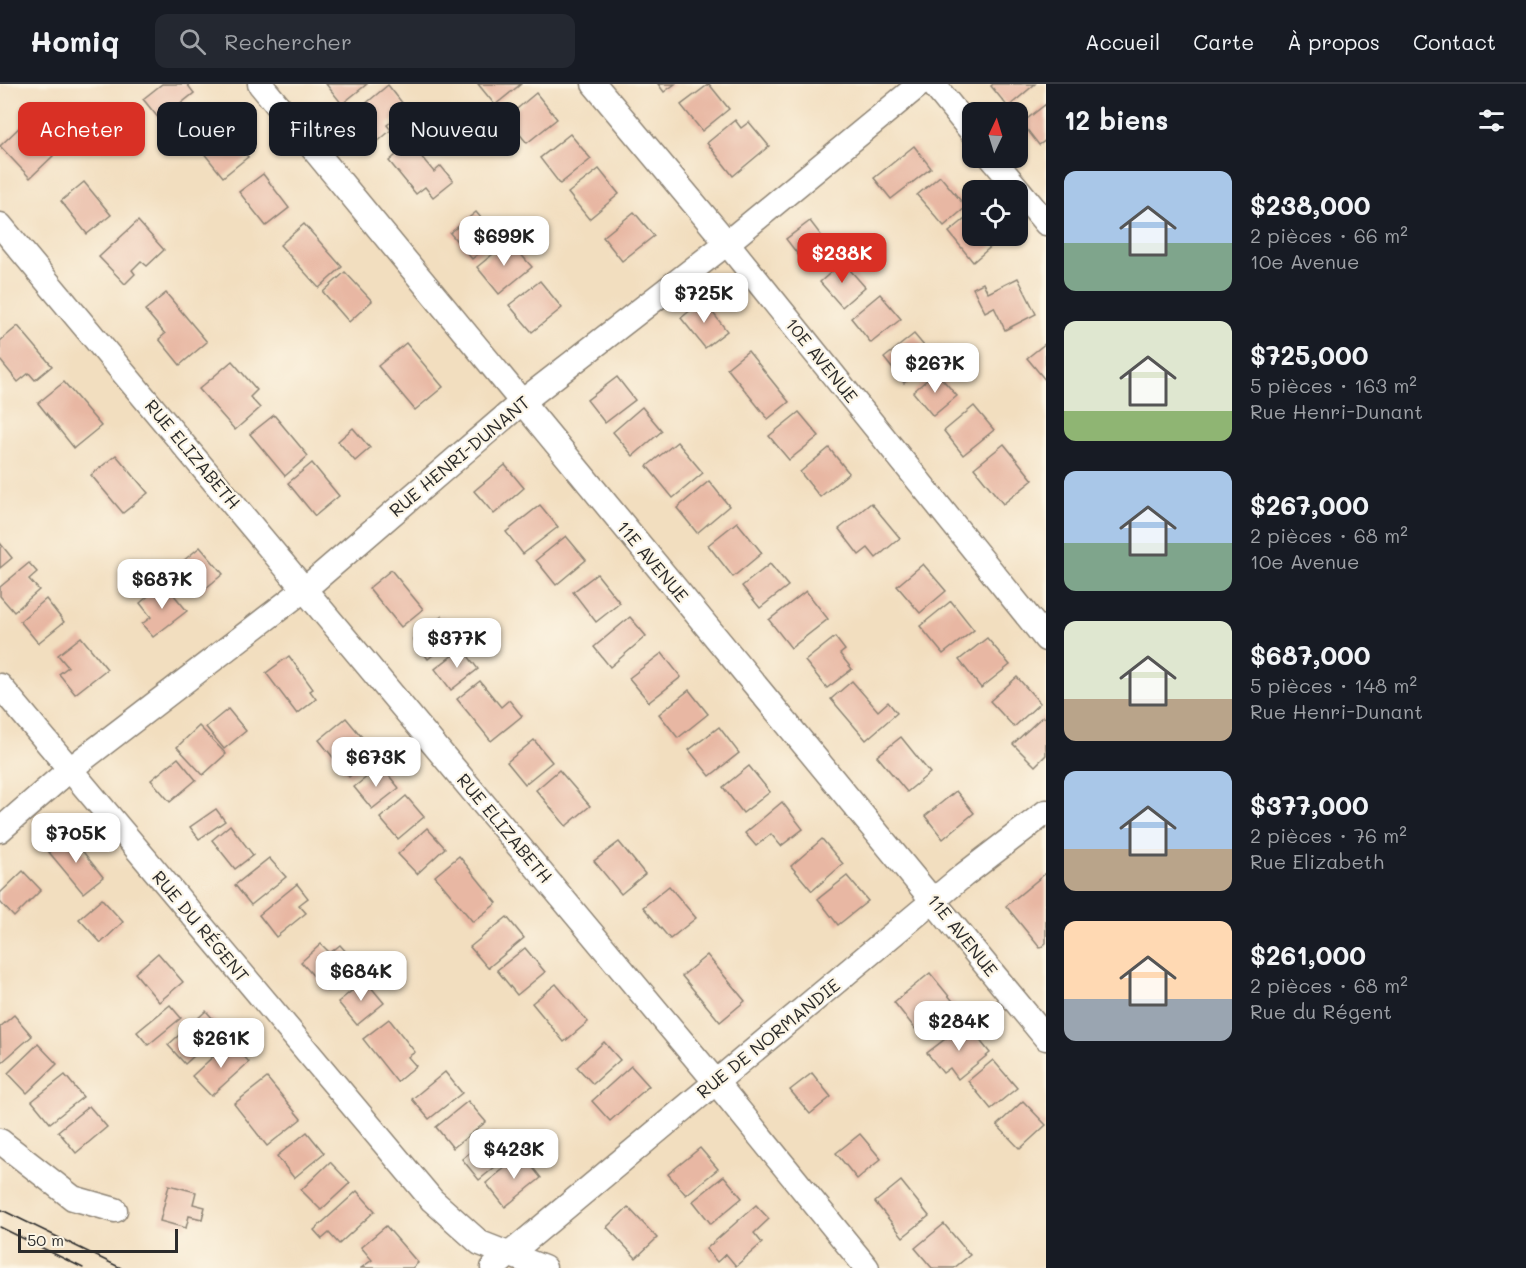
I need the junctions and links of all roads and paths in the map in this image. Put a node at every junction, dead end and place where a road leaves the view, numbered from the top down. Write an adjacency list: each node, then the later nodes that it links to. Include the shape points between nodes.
1 (261, 84): 10 (street, 11E AVENUE)
2 (594, 84): 9 (street, 10E AVENUE)
3 (920, 84): 9 (street, RUE HENRI-DUNANT)
4 (933, 84): 5 (street)
5 (962, 120)
6 (1000, 168): 7 (street)
7 (1046, 223)
8 (0, 225): 11 (street, RUE ELIZABETH)
9 (727, 243): 10 (street, RUE HENRI-DUNANT); 12 (street, 10E AVENUE)
10 (522, 402): 11 (street, RUE HENRI-DUNANT); 17 (street, 11E AVENUE)
11 (306, 588): 14 (street, RUE HENRI-DUNANT); 19 (street, RUE ELIZABETH)
12 (1046, 639)
13 (0, 686): 14 (street, RUE DU RÉGENT)
14 (69, 770): 16 (street, RUE HENRI-DUNANT); 22 (street, RUE DU RÉGENT, via 432,1200)
15 (1046, 812): 17 (street, RUE DE NORMANDIE)
16 (0, 830)
17 (935, 900): 18 (street, 11E AVENUE); 19 (street, RUE DE NORMANDIE)
18 (1046, 1038)
19 (715, 1081): 22 (street, RUE DE NORMANDIE); 24 (street, RUE ELIZABETH)
20 (0, 1141): 21 (street, via 73,1198)
21 (116, 1210)
22 (501, 1261): 23 (street, RUE DU RÉGENT)
23 (544, 1268)
24 (867, 1268)

